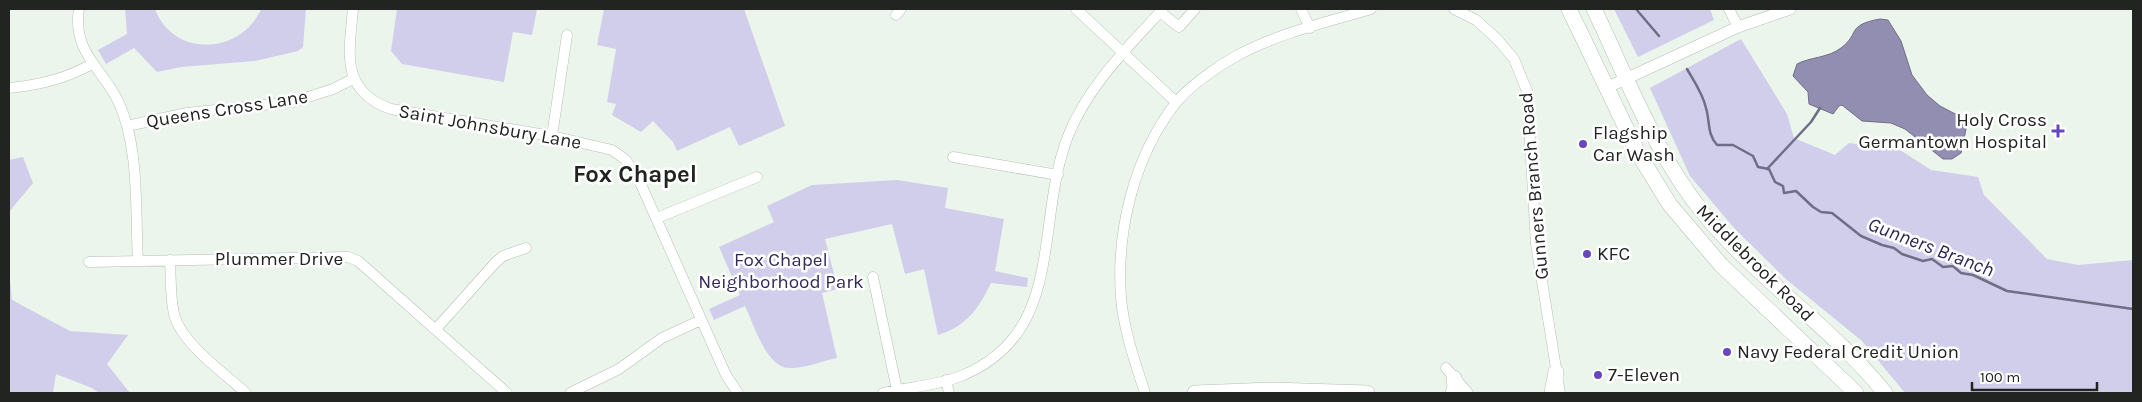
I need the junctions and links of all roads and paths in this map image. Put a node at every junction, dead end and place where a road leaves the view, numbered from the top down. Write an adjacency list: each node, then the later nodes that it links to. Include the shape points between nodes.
1 (79, 9): 17 (street, via 79,31)
2 (353, 9): 19 (street, via 349,57)
3 (1076, 9): 16 (street)
4 (1196, 9): 12 (street, via 1179,27)
5 (1301, 9): 14 (street)
6 (1371, 9): 14 (street)
7 (1454, 9): 36 (street, Gunners Branch Road, via 1476,20 1498,40 1514,59 1525,84 1536,244)
8 (1569, 9): 21 (main road, Middlebrook Road)
9 (1594, 9): 18 (main road, Middlebrook Road)
10 (1729, 9): 13 (street)
11 (1790, 9): 13 (street)
12 (1161, 10): 16 (street)
13 (1738, 26): 18 (street)
14 (1310, 28): 22 (street, via 1238,55 1212,71)
15 (567, 36): 24 (street)
16 (1123, 53): 22 (street); 26 (street, via 1100,80 1077,116)
17 (92, 64): 20 (street, via 52,82); 23 (street, via 118,100)
18 (1627, 78): 21 (street); 54 (main road, Middlebrook Road, via 1658,142 1705,215)
19 (353, 79): 23 (street, Queens Cross Lane, via 293,102 187,113); 24 (street, Saint Johnsbury Lane, via 367,96 391,109)
20 (9, 88)
21 (1606, 88): 53 (main road, Middlebrook Road, via 1638,153 1688,230)
22 (1176, 102): 46 (street, via 1155,134 1124,223 1121,264 1126,332)
23 (128, 126): 31 (street)
24 (552, 136): 28 (street, Saint Johnsbury Lane, via 620,154 639,180)
25 (953, 157): 26 (street)
26 (1058, 175): 38 (street, via 1039,288 1028,318 1012,342 992,360)
27 (758, 176): 28 (street)
28 (657, 218): 34 (street, Saint Johnsbury Lane)
29 (526, 248): 35 (street, via 503,256 495,263)
30 (170, 260): 31 (street, Plummer Drive); 35 (street, Plummer Drive, via 348,257 362,264); 40 (street, via 172,301 178,326 189,342)
31 (138, 261): 32 (street, Plummer Drive)
32 (89, 262)
33 (873, 277): 39 (street)
34 (701, 320): 42 (street, via 662,338 619,369); 43 (street, Saint Johnsbury Lane)
35 (436, 329): 41 (street, Plummer Drive)
36 (1556, 372): 51 (main road); 52 (street, Gunners Branch Road)
37 (1450, 373): 49 (main road, via 1455,387); 50 (street)
38 (946, 380): 39 (street); 45 (street)
39 (897, 390): 44 (street)
40 (246, 393)
41 (507, 393)
42 (570, 393)
43 (737, 393)
44 (883, 393)
45 (949, 393)
46 (1145, 393)
47 (1195, 393): 48 (main road, via 1273,390)
48 (1367, 393)
49 (1453, 393)
50 (1468, 393)
51 (1552, 393)
52 (1560, 393)
53 (1856, 393)
54 (1885, 393)

